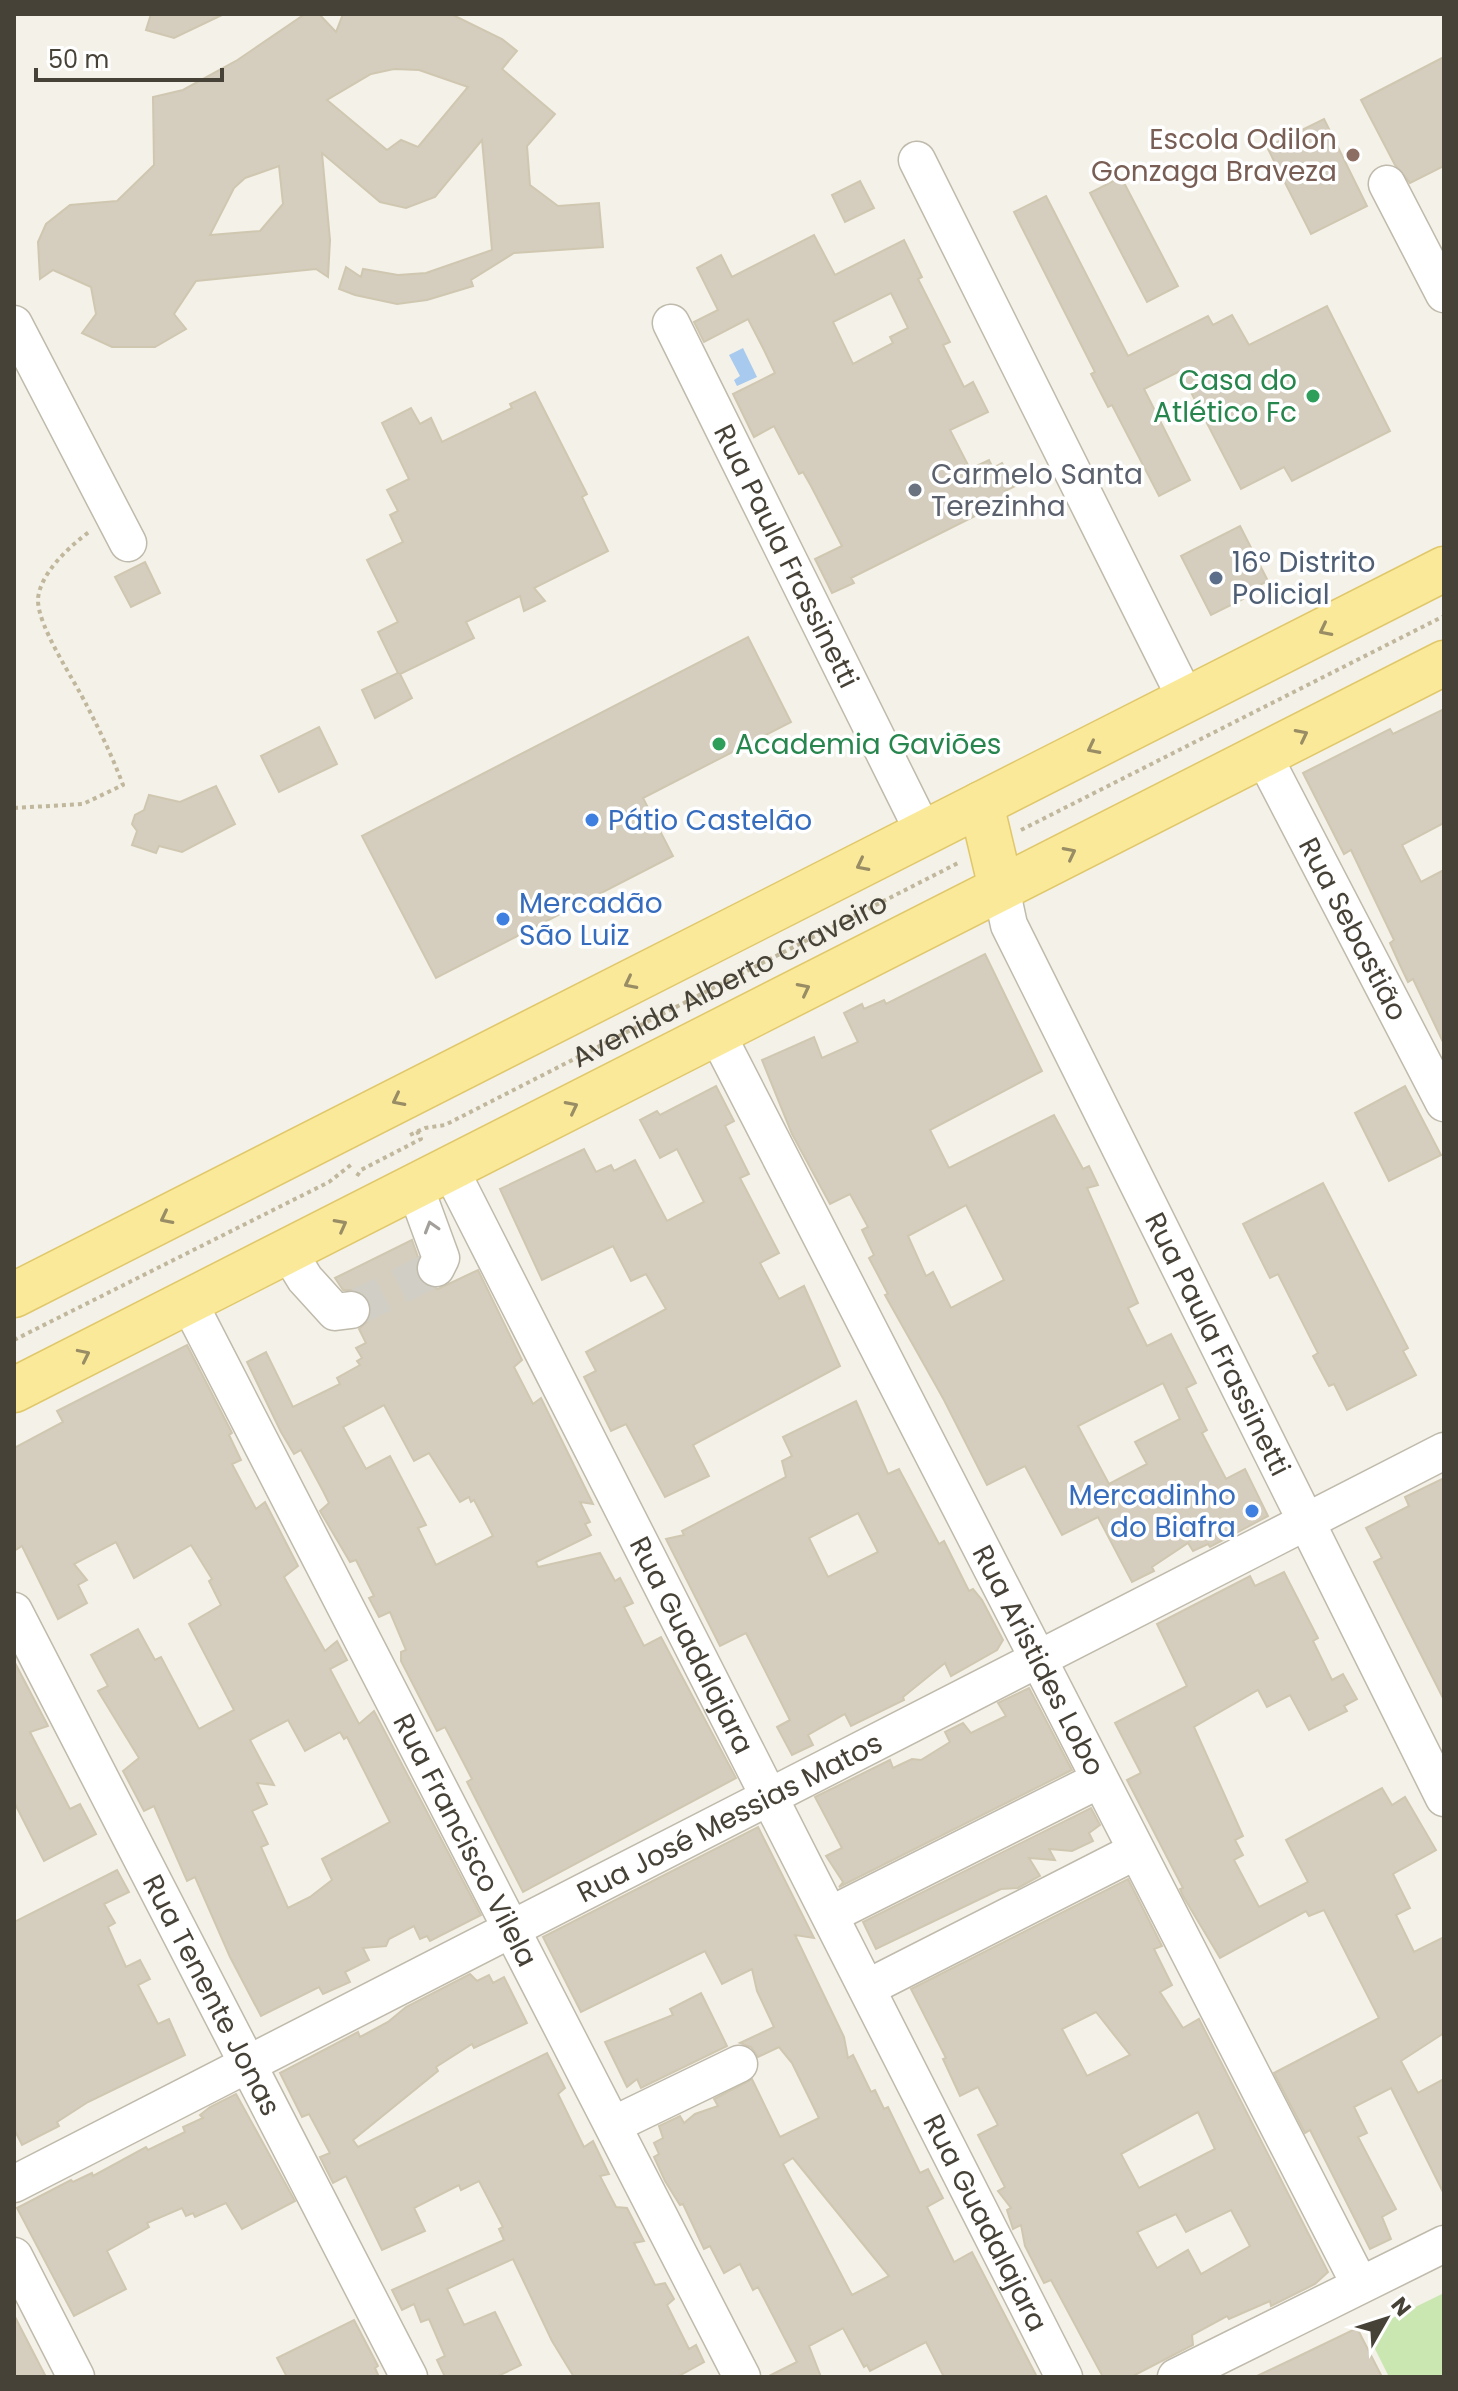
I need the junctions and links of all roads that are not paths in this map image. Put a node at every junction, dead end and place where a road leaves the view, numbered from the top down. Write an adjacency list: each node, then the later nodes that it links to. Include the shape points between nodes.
1 (917, 160): 9 (street)
2 (1387, 184): 3 (street)
3 (1444, 294)
4 (671, 323): 12 (street, Rua Paula Frassinetti)
5 (14, 324): 6 (street)
6 (120, 528)
7 (1444, 569): 9 (main road, Avenida Alberto Craveiro, one-way to 9)
8 (1444, 663): 10 (main road, Avenida Alberto Craveiro, one-way to 8)
9 (1187, 701): 11 (main road, Avenida Alberto Craveiro, one-way to 11)
10 (1263, 755): 13 (main road, Avenida Alberto Craveiro, one-way to 10); 15 (street, Rua Sebastião)
11 (986, 825): 12 (main road, Avenida Alberto Craveiro); 13 (main road)
12 (924, 833): 19 (main road, Avenida Alberto Craveiro, one-way to 19)
13 (1001, 888): 14 (main road, Avenida Alberto Craveiro, one-way to 13); 24 (street, Rua Paula Frassinetti, via 1009,925)
14 (717, 1034): 16 (main road, Avenida Alberto Craveiro, one-way to 14); 26 (street, Rua Aristides Lobo)
15 (1444, 1103)
16 (433, 1178): 17 (main road, Avenida Alberto Craveiro, one-way to 16); 18 (street, one-way to 16, via 441,1258); 28 (street, Rua Guadalajara)
17 (289, 1253): 20 (main road, Avenida Alberto Craveiro); 21 (street, via 335,1312)
18 (436, 1268)
19 (14, 1295)
20 (189, 1303): 22 (main road, Avenida Alberto Craveiro, one-way to 20); 32 (street, Rua Francisco Vilela)
21 (351, 1310)
22 (14, 1390)
23 (1444, 1451): 24 (street, Rua José Messias Matos)
24 (1305, 1521): 26 (street, Rua José Messias Matos); 29 (street, Rua Paula Frassinetti)
25 (14, 1611): 35 (street, Rua Tenente Jonas)
26 (1035, 1658): 27 (street, Rua Aristides Lobo); 28 (street, Rua José Messias Matos)
27 (1099, 1780): 30 (street, Rua Aristides Lobo); 31 (street)
28 (769, 1795): 31 (street, Rua Guadalajara); 32 (street, Rua José Messias Matos)
29 (1444, 1798)
30 (1136, 1851): 33 (street); 40 (street, Rua Aristides Lobo)
31 (832, 1914): 33 (street, Rua Guadalajara)
32 (511, 1929): 35 (street, Rua José Messias Matos); 36 (street, Rua Francisco Vilela)
33 (869, 1987): 44 (street, Rua Guadalajara)
34 (739, 2064): 36 (street)
35 (246, 2065): 37 (street, Rua José Messias Matos); 42 (street, Rua Tenente Jonas)
36 (613, 2125): 43 (street, Rua Francisco Vilela)
37 (14, 2184)
38 (1444, 2244): 40 (street)
39 (14, 2256): 41 (street)
40 (1360, 2285): 45 (street)
41 (76, 2377)
42 (409, 2377)
43 (742, 2377)
44 (1064, 2377)
45 (1176, 2377)

